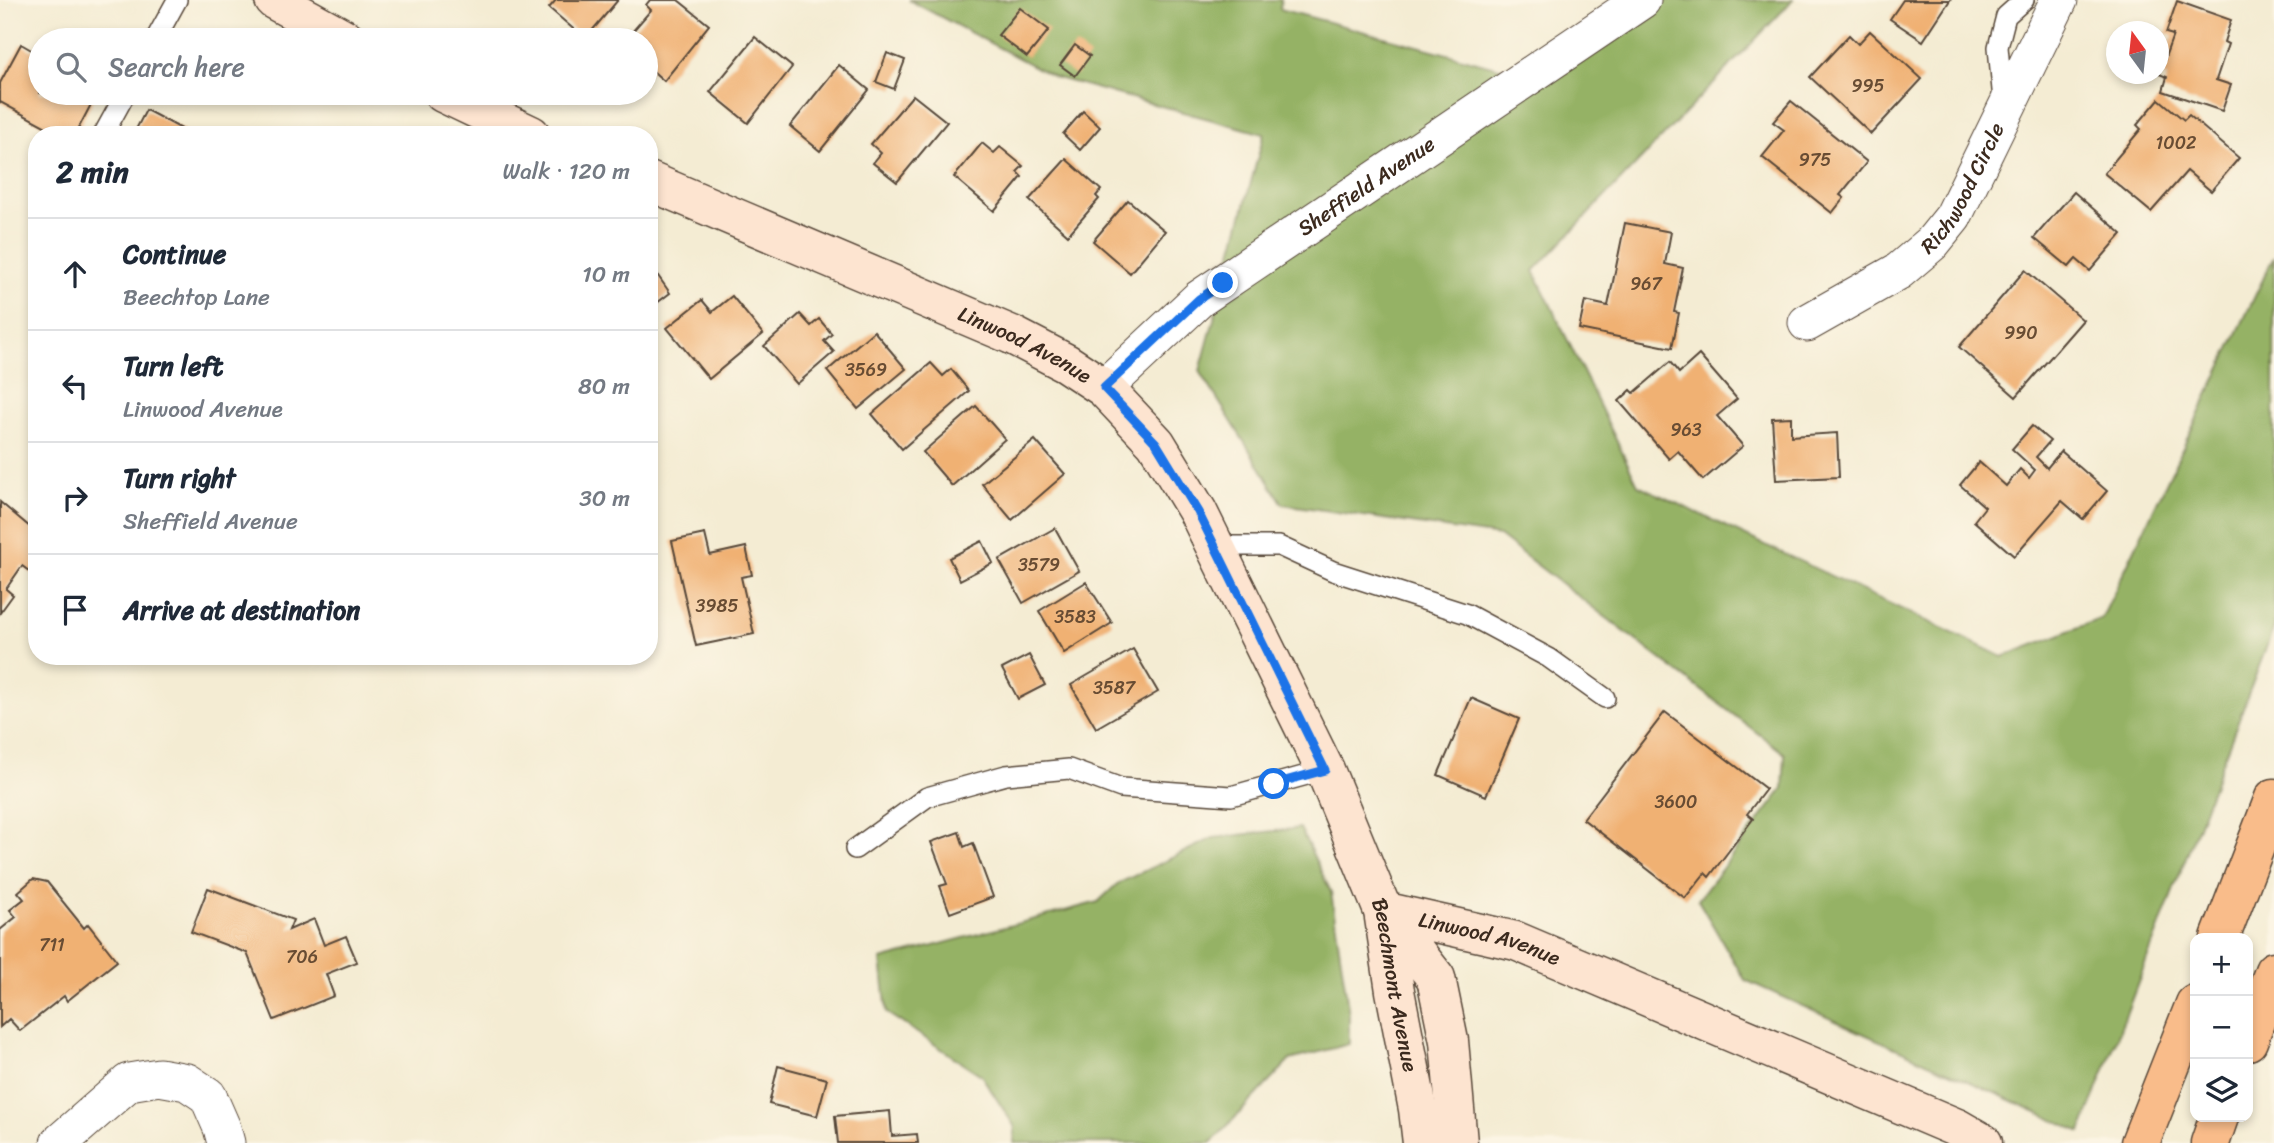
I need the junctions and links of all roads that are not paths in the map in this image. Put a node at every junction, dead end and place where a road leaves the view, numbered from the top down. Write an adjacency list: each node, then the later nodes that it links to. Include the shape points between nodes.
1 (177, 0): 6 (lane)
2 (274, 0): 7 (main road)
3 (1642, 0): 15 (street, Sheffield Avenue, via 1199,299)
4 (2024, 0): 10 (lane, via 2006,16 1998,47)
5 (2059, 0): 10 (street, Richwood Circle)
6 (162, 28)
7 (325, 28)
8 (119, 105): 11 (lane)
9 (468, 105): 12 (main road)
10 (2004, 113): 14 (street, Richwood Circle, via 1953,217 1932,243 1899,271)
11 (108, 126)
12 (512, 126)
13 (658, 185): 15 (main road, Linwood Avenue, via 1012,335)
14 (1807, 323)
15 (1104, 388): 16 (main road, Linwood Avenue, via 1156,443)
16 (1215, 547): 17 (lane, via 1279,546 1334,571 1467,614 1549,658); 18 (main road, Linwood Avenue)
17 (1605, 698)
18 (1325, 770): 20 (lane, via 1231,796 1121,788 1069,769 1006,775 928,797); 21 (main road, Linwood Avenue)
19 (2274, 799): 22 (highway)
20 (855, 849)
21 (1383, 911): 29 (main road, Beechmont Avenue); 30 (main road, Beechmont Avenue, via 1436,978 1449,1041); 31 (main road, Linwood Avenue, via 1516,941)
22 (2222, 933)
23 (2274, 971): 25 (highway)
24 (2190, 1017): 32 (highway)
25 (2253, 1028)
26 (2217, 1122): 33 (highway)
27 (59, 1143): 28 (street, via 129,1082 159,1077 187,1082 208,1096)
28 (226, 1143)
29 (1422, 1143)
30 (1458, 1143)
31 (1983, 1143)
32 (2140, 1143)
33 (2210, 1143)

